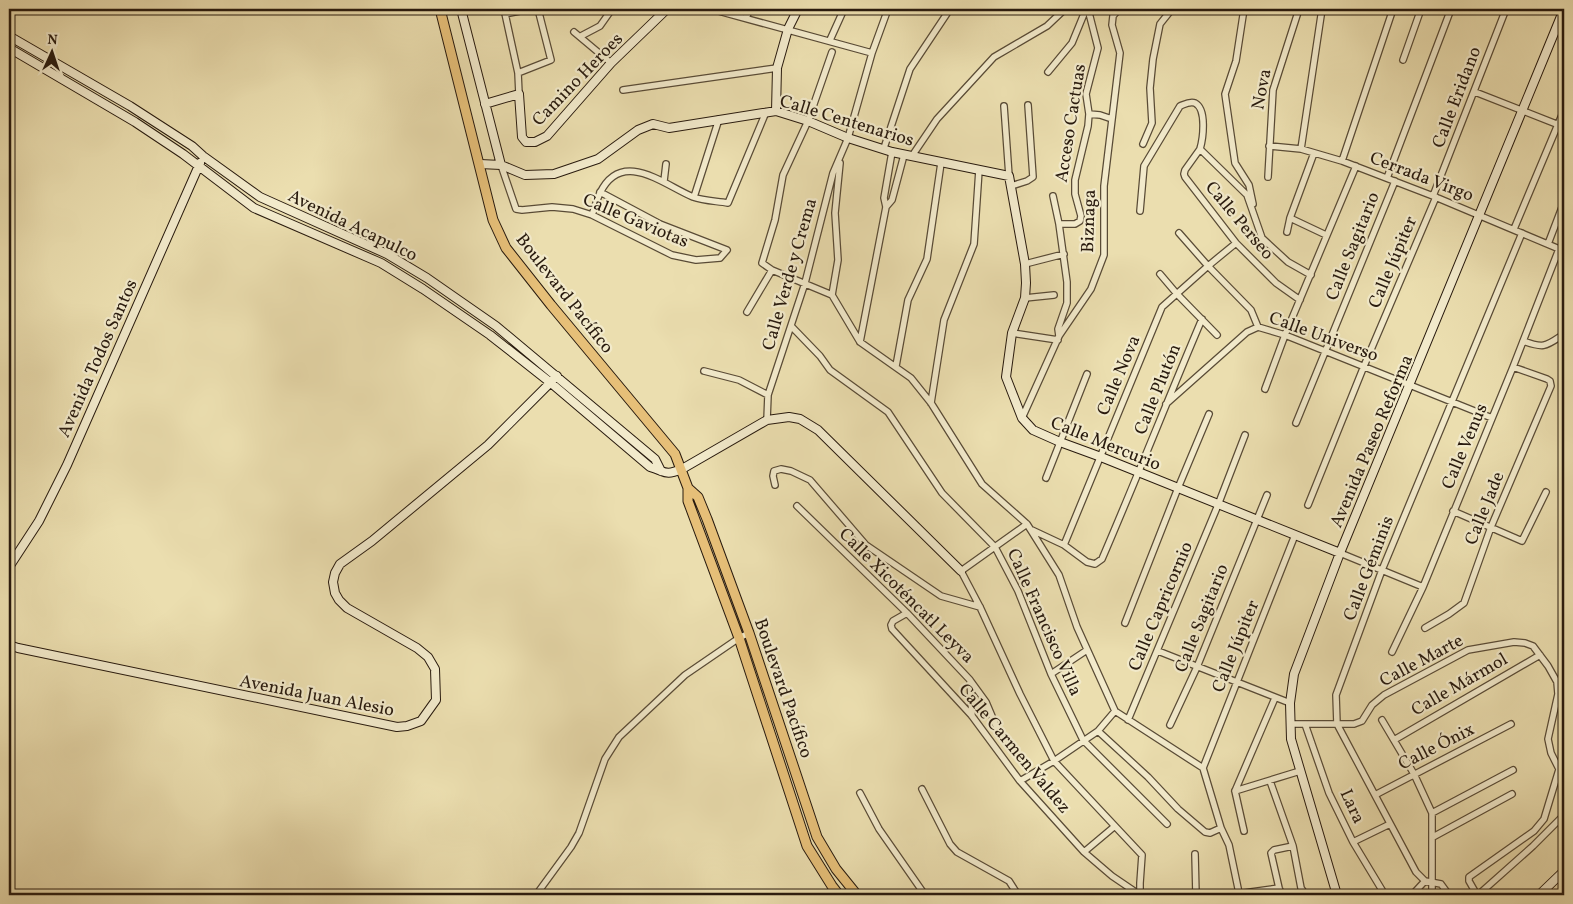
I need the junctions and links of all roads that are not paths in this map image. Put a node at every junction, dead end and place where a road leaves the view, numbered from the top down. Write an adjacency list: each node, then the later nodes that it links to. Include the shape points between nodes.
1 (440, 9): 69 (main road, Boulevard Pacífico)
2 (461, 9): 43 (street)
3 (530, 9): 25 (street)
4 (538, 9): 39 (street, via 551,60)
5 (612, 9): 30 (street, via 600,26)
6 (667, 9): 36 (street, Camino Heroes)
7 (711, 9): 26 (street)
8 (750, 9): 26 (street)
9 (798, 9): 27 (street)
10 (844, 9): 31 (street)
11 (888, 9): 34 (street, Calle Verde y Crema)
12 (952, 9): 59 (street, via 910,69)
13 (1065, 9): 65 (street, via 1047,26 994,57 936,118)
14 (1087, 9): 38 (street, via 1072,43); 50 (street, Acceso Cactuas, via 1098,48 1086,94)
15 (1119, 9): 52 (street, Biznaga, via 1112,24 1120,53)
16 (1172, 9): 57 (street, via 1160,24 1150,88 1152,122)
17 (1244, 9): 91 (street, via 1236,61 1225,94 1235,163 1249,184)
18 (1299, 9): 58 (street, Nova, via 1273,90)
19 (1322, 9): 61 (street)
20 (1393, 9): 67 (street)
21 (1421, 9): 35 (street)
22 (1451, 9): 77 (street)
23 (1506, 9): 41 (street, Calle Eridano)
24 (1564, 9): 48 (street, Avenida Paseo Reforma)
25 (504, 12): 39 (street)
26 (746, 18): 27 (street)
27 (788, 29): 31 (street); 37 (street)
28 (574, 32): 30 (street)
29 (9, 36): 66 (street, Avenida Acapulco, via 138,111)
30 (581, 36): 36 (street)
31 (830, 40): 34 (street)
32 (9, 48): 73 (street, Avenida Acapulco, via 135,122)
33 (832, 52): 53 (street)
34 (872, 53): 56 (street, Calle Verde y Crema)
35 (1403, 60)
36 (611, 63): 42 (street, Camino Heroes, via 547,136 535,142 526,142 522,137)
37 (777, 68): 40 (street); 47 (street)
38 (1048, 72)
39 (518, 73): 42 (street)
40 (623, 90)
41 (1475, 92): 48 (street); 84 (street, Calle Eridano)
42 (519, 94): 43 (street)
43 (485, 104): 71 (street)
44 (1028, 105): 80 (street, via 1033,176)
45 (1004, 106): 75 (street, Calle Mercurio)
46 (1564, 110): 54 (street)
47 (776, 111): 49 (street, Calle Centenarios); 53 (street, Calle Centenarios)
48 (1522, 111): 54 (street); 89 (street, Avenida Paseo Reforma)
49 (766, 112): 51 (street, Calle Centenarios); 83 (street, via 728,203)
50 (1089, 114): 52 (street); 92 (street, Acceso Cactuas, via 1076,180 1080,221)
51 (719, 119): 71 (street, Calle Centenarios, via 669,128 653,124 638,130 598,159 554,174 525,175); 83 (street)
52 (1112, 119): 121 (street, Biznaga, via 1104,186 1104,254 1091,289)
53 (808, 121): 56 (street, Calle Centenarios); 104 (street, via 784,175 762,263)
54 (1558, 125): 55 (street); 93 (street)
55 (1564, 127)
56 (848, 138): 59 (street, Calle Centenarios); 64 (street, Calle Verde y Crema)
57 (1142, 144)
58 (1269, 146): 61 (street, Cerrada Virgo); 76 (street, Nova)
59 (884, 148): 62 (street, Calle Centenarios)
60 (1200, 149): 87 (street, via 1204,134 1200,107 1188,102 1180,106 1144,166); 91 (street, via 1247,195); 98 (street, Calle Perseo, via 1185,170 1185,178)
61 (1301, 149): 63 (street, Cerrada Virgo)
62 (892, 152): 65 (street, Calle Centenarios); 86 (street, via 884,198)
63 (1314, 153): 67 (street, Cerrada Virgo); 90 (street)
64 (841, 155): 107 (street, Calle Verde y Crema, via 833,173); 109 (street, via 835,213 838,260)
65 (908, 155): 68 (street, Calle Centenarios); 86 (street, via 892,200)
66 (203, 156): 73 (street, Avenida Todos Santos); 130 (street, Avenida Acapulco, via 260,197 386,254 427,278 496,326)
67 (1342, 161): 72 (street, Cerrada Virgo)
68 (941, 163): 74 (street, Calle Centenarios); 125 (street, via 927,259 908,300)
69 (480, 164): 71 (street, Calle Centenarios); 146 (main road, Boulevard Pacífico, via 493,220 506,248 675,454)
70 (666, 164): 78 (street)
71 (501, 165): 88 (street, Calle Gaviotas, via 516,209 552,206)
72 (1356, 166): 77 (street, Cerrada Virgo); 97 (street)
73 (198, 167): 131 (street, Avenida Acapulco, via 254,208 381,264 423,289 490,335); 166 (street, Avenida Todos Santos, via 67,465 39,522)
74 (979, 170): 75 (street, Calle Centenarios); 135 (street, via 974,244 944,320)
75 (1009, 176): 80 (street, Calle Mercurio)
76 (1268, 177)
77 (1387, 178): 79 (street, Cerrada Virgo)
78 (664, 181): 81 (street, via 632,170 620,172 608,180); 83 (street)
79 (1395, 181): 84 (street, Cerrada Virgo); 124 (street, Calle Sagitario)
80 (1011, 186): 102 (street, Calle Mercurio)
81 (600, 192): 88 (street); 88 (street, Calle Gaviotas, via 660,224 727,250 720,258 696,260 672,256)
82 (1053, 196): 92 (street)
83 (694, 197)
84 (1435, 197): 89 (street, Cerrada Virgo); 126 (street, Calle Júpiter)
85 (1564, 202): 99 (street)
86 (886, 207): 123 (street)
87 (1140, 211)
88 (592, 214)
89 (1480, 215): 93 (street, Cerrada Virgo); 132 (street, Avenida Paseo Reforma)
90 (1290, 218): 94 (street); 97 (street)
91 (1256, 221): 106 (street, via 1262,238 1288,262)
92 (1059, 224): 101 (street)
93 (1514, 229): 96 (street, Cerrada Virgo)
94 (1287, 232)
95 (1179, 233): 103 (street)
96 (1522, 233): 99 (street, Cerrada Virgo); 136 (street, Calle Géminis)
97 (1326, 235): 106 (street)
98 (1236, 242): 103 (street, Calle Nova); 112 (street, Calle Perseo, via 1276,283)
99 (1548, 244): 100 (street, Cerrada Virgo)
100 (1562, 250): 122 (street, Calle Venus)
101 (1064, 254): 102 (street); 121 (street, via 1067,303)
102 (1025, 264): 111 (street, Calle Mercurio)
103 (1208, 266): 108 (street, Calle Nova); 116 (street, via 1251,310)
104 (772, 270): 107 (street); 113 (street)
105 (1160, 274): 108 (street)
106 (1311, 275): 112 (street)
107 (805, 283): 109 (street); 115 (street, Calle Verde y Crema)
108 (1177, 294): 114 (street); 145 (street, Calle Nova, via 1162,307)
109 (832, 295): 123 (street)
110 (1054, 295): 111 (street)
111 (1025, 298): 117 (street, Calle Mercurio)
112 (1300, 300): 120 (street)
113 (748, 312)
114 (1202, 319): 119 (street); 137 (street, Calle Plutón)
115 (792, 327): 134 (street, Calle Verde y Crema); 164 (street, Calle Francisco Villa, via 830,370 888,412 942,493)
116 (1258, 328): 120 (street, Calle Universo); 137 (street, Calle Universo, via 1247,332)
117 (1012, 333): 121 (street); 139 (street, Calle Mercurio, via 1006,377)
118 (1564, 334): 122 (street, via 1546,346)
119 (1217, 335)
120 (1285, 335): 124 (street, Calle Universo); 133 (street)
121 (1058, 338): 139 (street, Biznaga)
122 (1523, 341): 127 (street, Calle Venus)
123 (860, 342): 125 (street)
124 (1325, 351): 126 (street, Calle Universo); 142 (street, Calle Sagitario)
125 (896, 366): 135 (street)
126 (1364, 366): 132 (street, Calle Universo); 156 (street, Calle Júpiter)
127 (1513, 367): 140 (street, Calle Venus); 161 (street, Calle Jade, via 1547,379 1550,386)
128 (704, 370): 134 (street, via 739,380)
129 (1087, 374): 144 (street)
130 (557, 376): 131 (street, Avenida Juan Alesio); 147 (street, Avenida Acapulco, via 655,459)
131 (551, 383): 147 (street, Avenida Acapulco, via 645,463); 176 (street, Avenida Juan Alesio, via 488,445 340,564 335,573 335,593 347,608 417,648 435,669 436,700 421,721 397,727)
132 (1410, 384): 136 (street, Calle Universo); 165 (street, Avenida Paseo Reforma)
133 (1265, 388)
134 (768, 395): 141 (street, Calle Verde y Crema)
135 (931, 402): 160 (street, via 982,484)
136 (1452, 402): 140 (street, Calle Universo); 167 (street, Calle Géminis)
137 (1166, 404): 148 (street, Calle Plutón)
138 (1209, 414): 152 (street)
139 (1022, 418): 144 (street, Calle Mercurio, via 1033,430)
140 (1492, 418): 158 (street, Calle Venus)
141 (767, 420): 146 (street); 168 (street, via 789,416 818,430)
142 (1296, 423)
143 (1245, 435): 155 (street, Calle Capricornio)
144 (1060, 442): 145 (street, Calle Mercurio); 149 (street)
145 (1100, 457): 148 (street, Calle Mercurio); 163 (street, Calle Nova)
146 (682, 469): 147 (street, via 668,474); 151 (main road, Boulevard Pacífico)
147 (661, 471)
148 (1139, 473): 152 (street, Calle Mercurio); 163 (street, Calle Plutón, via 1102,559 1095,564 1087,562)
149 (1046, 478)
150 (774, 485): 170 (street, via 774,471 781,469 792,470 810,480 866,545 941,596)
151 (688, 488): 174 (main road, Boulevard Pacífico, via 698,497); 175 (main road, Boulevard Pacífico, via 688,501)
152 (1178, 488): 155 (street, Calle Mercurio); 172 (street)
153 (1546, 492): 161 (street, via 1522,541)
154 (1267, 495): 159 (street, Calle Sagitario)
155 (1218, 505): 159 (street, Calle Mercurio); 178 (street, Calle Capricornio)
156 (1308, 505)
157 (797, 506): 171 (street, Calle Xicoténcatl Leyva)
158 (1454, 511): 161 (street); 169 (street, Calle Venus)
159 (1257, 520): 162 (street, Calle Mercurio); 181 (street, Calle Sagitario)
160 (1028, 527): 163 (street, Calle Plutón); 164 (street); 177 (street, via 1059,575)
161 (1490, 527): 173 (street, Calle Jade, via 1464,603)
162 (1295, 535): 165 (street, Calle Mercurio); 184 (street, Calle Júpiter)
163 (1064, 545)
164 (996, 547): 168 (street); 182 (street, Calle Francisco Villa, via 1018,591)
165 (1340, 554): 167 (street, Calle Mercurio); 186 (street, Avenida Paseo Reforma, via 1294,674)
166 (9, 567)
167 (1382, 570): 169 (street, Calle Mercurio); 193 (street, Calle Géminis, via 1336,695)
168 (961, 571): 170 (street)
169 (1424, 587): 179 (street, Calle Venus)
170 (980, 607): 201 (street)
171 (907, 613): 183 (street, Calle Xicoténcatl Leyva); 188 (street, Calle Carmen Valdez, via 893,621 892,628)
172 (1125, 623)
173 (1425, 628)
174 (749, 633): 175 (street); 236 (main road, Boulevard Pacífico, via 817,837 836,869)
175 (739, 638): 234 (street, via 685,675 619,737 605,759 579,833); 235 (main road, Boulevard Pacífico, via 807,846)
176 (9, 645)
177 (1087, 650): 182 (street); 187 (street)
178 (1158, 651): 181 (street); 189 (street, Calle Capricornio)
179 (1392, 652)
180 (1540, 655): 193 (street, Calle Marte, via 1533,646 1514,642 1468,650 1384,695 1372,704 1362,721); 199 (street, Calle Mármol); 203 (street, Calle Marte, via 1557,682 1558,694 1548,739)
181 (1197, 668): 184 (street); 195 (street, Calle Sagitario)
182 (1051, 674): 198 (street, Calle Francisco Villa)
183 (970, 680): 188 (street, Calle Xicoténcatl Leyva); 196 (street, via 986,702)
184 (1237, 683): 185 (street); 202 (street, Calle Júpiter)
185 (1275, 698): 186 (street); 210 (street)
186 (1290, 704): 191 (street, Avenida Paseo Reforma)
187 (1115, 711): 189 (street); 197 (street)
188 (972, 716): 207 (street, Calle Carmen Valdez)
189 (1128, 720): 202 (street)
190 (1382, 720): 199 (street)
191 (1290, 724): 192 (street, Calle Marte); 205 (street, Avenida Paseo Reforma)
192 (1305, 724): 193 (street, Calle Marte); 223 (street, Lara, via 1330,793)
193 (1337, 724): 213 (street, Calle Géminis)
194 (1511, 724): 206 (street, Calle Ónix)
195 (1170, 725)
196 (997, 728)
197 (1098, 731): 198 (street); 219 (street, via 1205,832)
198 (1083, 740): 201 (street); 216 (street, Calle Francisco Villa)
199 (1394, 740): 206 (street)
200 (1564, 754): 203 (street)
201 (1054, 761): 207 (street); 218 (street)
202 (1203, 768): 219 (street)
203 (1559, 769): 222 (street, via 1544,819)
204 (1513, 770): 214 (street)
205 (1300, 771): 208 (street); 244 (street, Avenida Paseo Reforma)
206 (1414, 774): 213 (street, Calle Ónix); 214 (street)
207 (1020, 781): 226 (street, Calle Carmen Valdez)
208 (1270, 781): 210 (street); 224 (street)
209 (922, 789): 238 (street, via 957,852 1009,881)
210 (1235, 791): 220 (street)
211 (860, 792): 237 (street, via 879,830)
212 (1512, 794): 221 (street)
213 (1375, 795): 217 (street, Calle Géminis)
214 (1432, 813): 221 (street)
215 (1564, 815): 225 (street)
216 (1167, 824)
217 (1390, 824): 223 (street); 229 (street, Calle Géminis, via 1416,872)
218 (1115, 826): 226 (street); 239 (street, via 1142,855)
219 (1222, 828): 232 (street)
220 (1244, 831)
221 (1433, 837): 230 (street)
222 (1526, 837): 225 (street); 249 (street, via 1468,877)
223 (1353, 842): 245 (street, Lara)
224 (1293, 846): 231 (street, via 1271,853); 243 (street, via 1301,888)
225 (1534, 846): 249 (street)
226 (1084, 852): 239 (street, Calle Carmen Valdez)
227 (1195, 854): 240 (street)
228 (1564, 871): 250 (street)
229 (1425, 881): 230 (street); 246 (street)
230 (1433, 882): 247 (street); 248 (street, via 1440,884)
231 (1279, 888): 233 (street); 242 (street)
232 (1240, 893): 233 (street); 241 (street)
233 (1250, 894)
234 (536, 895)
235 (839, 895)
236 (857, 895)
237 (925, 895)
238 (1018, 895)
239 (1140, 895)
240 (1196, 895)
241 (1229, 895)
242 (1282, 895)
243 (1306, 895)
244 (1337, 895)
245 (1385, 895)
246 (1412, 895)
247 (1432, 895)
248 (1449, 895)
249 (1477, 895)
250 (1539, 895)

